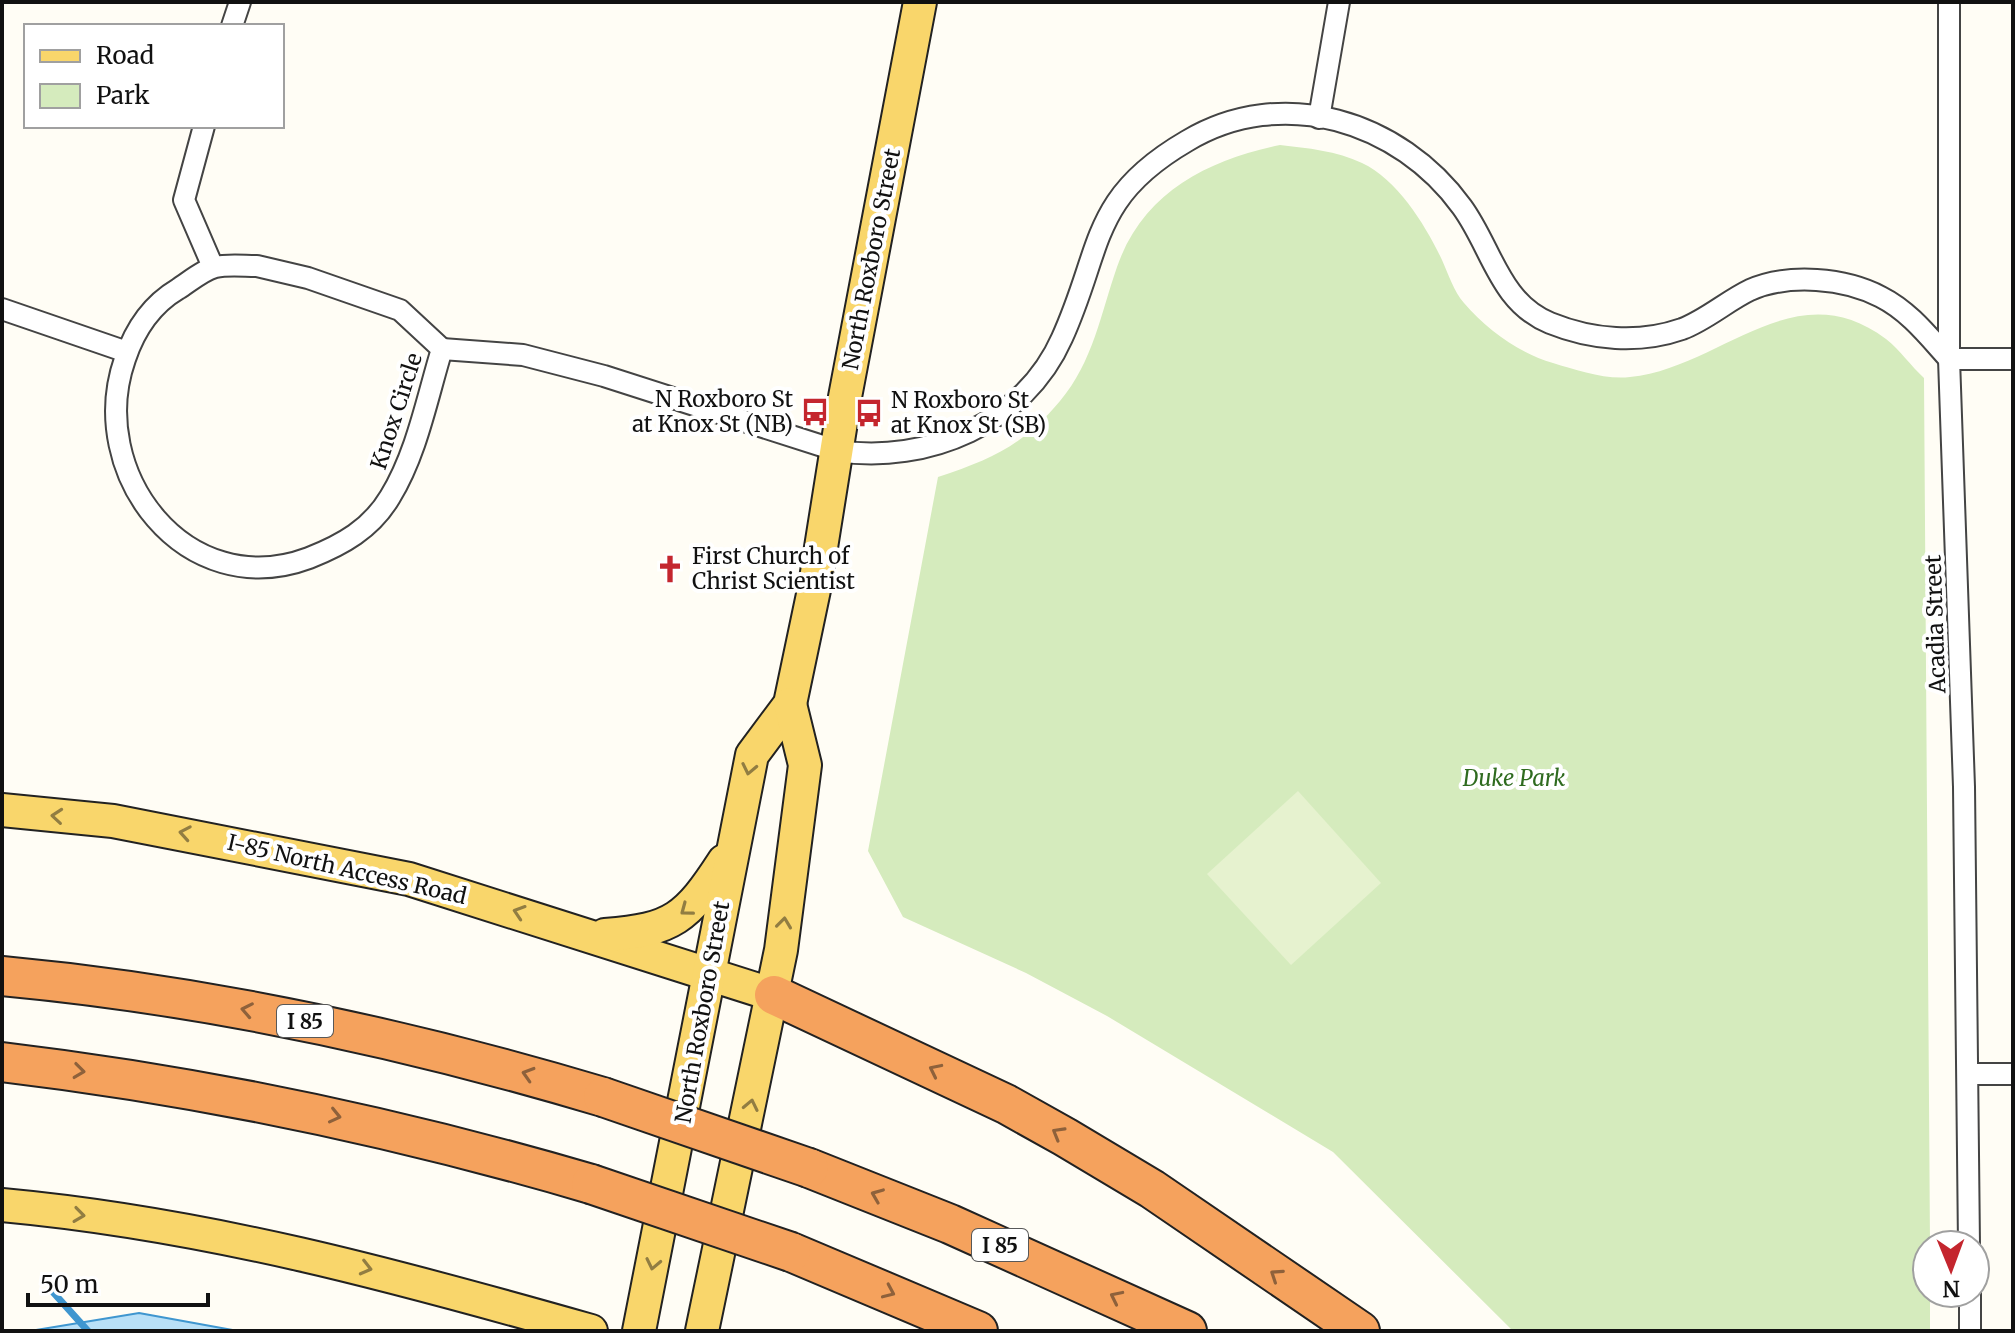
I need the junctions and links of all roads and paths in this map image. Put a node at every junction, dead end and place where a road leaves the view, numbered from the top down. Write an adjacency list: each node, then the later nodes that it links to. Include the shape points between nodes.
1 (240, 2): 5 (street)
2 (920, 2): 14 (main road, North Roxboro Street)
3 (1339, 2): 6 (street)
4 (1949, 2): 12 (street, Acadia Street)
5 (233, 24)
6 (1319, 118): 12 (street, via 1361,125 1429,167 1464,209 1504,286 1523,307 1565,329 1609,338 1655,335 1683,328 1752,290 1808,280 1858,287 1884,298 1908,315); 14 (street, via 1287,113 1227,122 1187,141 1130,183 1100,231 1054,354 1031,388 1003,411 965,434 919,449 872,456)
7 (203, 128): 8 (street, via 184,200)
8 (213, 267): 10 (street, Knox Circle, via 257,266 400,310); 11 (street, Knox Circle, via 159,300)
9 (2, 309): 11 (street)
10 (442, 349): 11 (street, Knox Circle, via 413,446 388,500 361,531 339,546 273,567 217,560 183,545 153,515 130,480 118,448 116,392); 14 (street, via 523,355)
11 (127, 352)
12 (1949, 359): 13 (street); 23 (street, Acadia Street)
13 (2013, 359)
14 (838, 451): 15 (main road, North Roxboro Street)
15 (790, 704): 17 (main road, North Roxboro Street, one-way to 17, via 752,755); 21 (main road, North Roxboro Street, one-way to 15, via 805,765)
16 (2, 810): 18 (main road, I-85 North Access Road, one-way to 16, via 330,861 113,821)
17 (732, 848): 18 (main road, one-way to 18, via 697,903 680,916 638,932); 19 (main road, North Roxboro Street)
18 (594, 935): 19 (main road, I-85 North Access Road)
19 (708, 973): 21 (main road, I-85 North Access Road); 29 (main road, North Roxboro Street, one-way to 29)
20 (2, 976): 32 (highway, I 85, one-way to 20, bridge, via 950,1224 809,1168 603,1097 368,1033 198,1000)
21 (774, 995): 30 (main road, North Roxboro Street, one-way to 21); 33 (highway, one-way to 21, via 1152,1189 1065,1137)
22 (2, 1062): 31 (highway, one-way to 31, bridge, via 223,1093 487,1153 791,1252)
23 (1968, 1074): 24 (street); 26 (street, Acadia Street)
24 (2013, 1074)
25 (9, 1211): 28 (main road, one-way to 28, via 215,1234 291,1249)
26 (1969, 1229)
27 (1970, 1309): 34 (street)
28 (591, 1331)
29 (639, 1331)
30 (702, 1331)
31 (978, 1331)
32 (1187, 1331)
33 (1360, 1331)
34 (1970, 1331)

